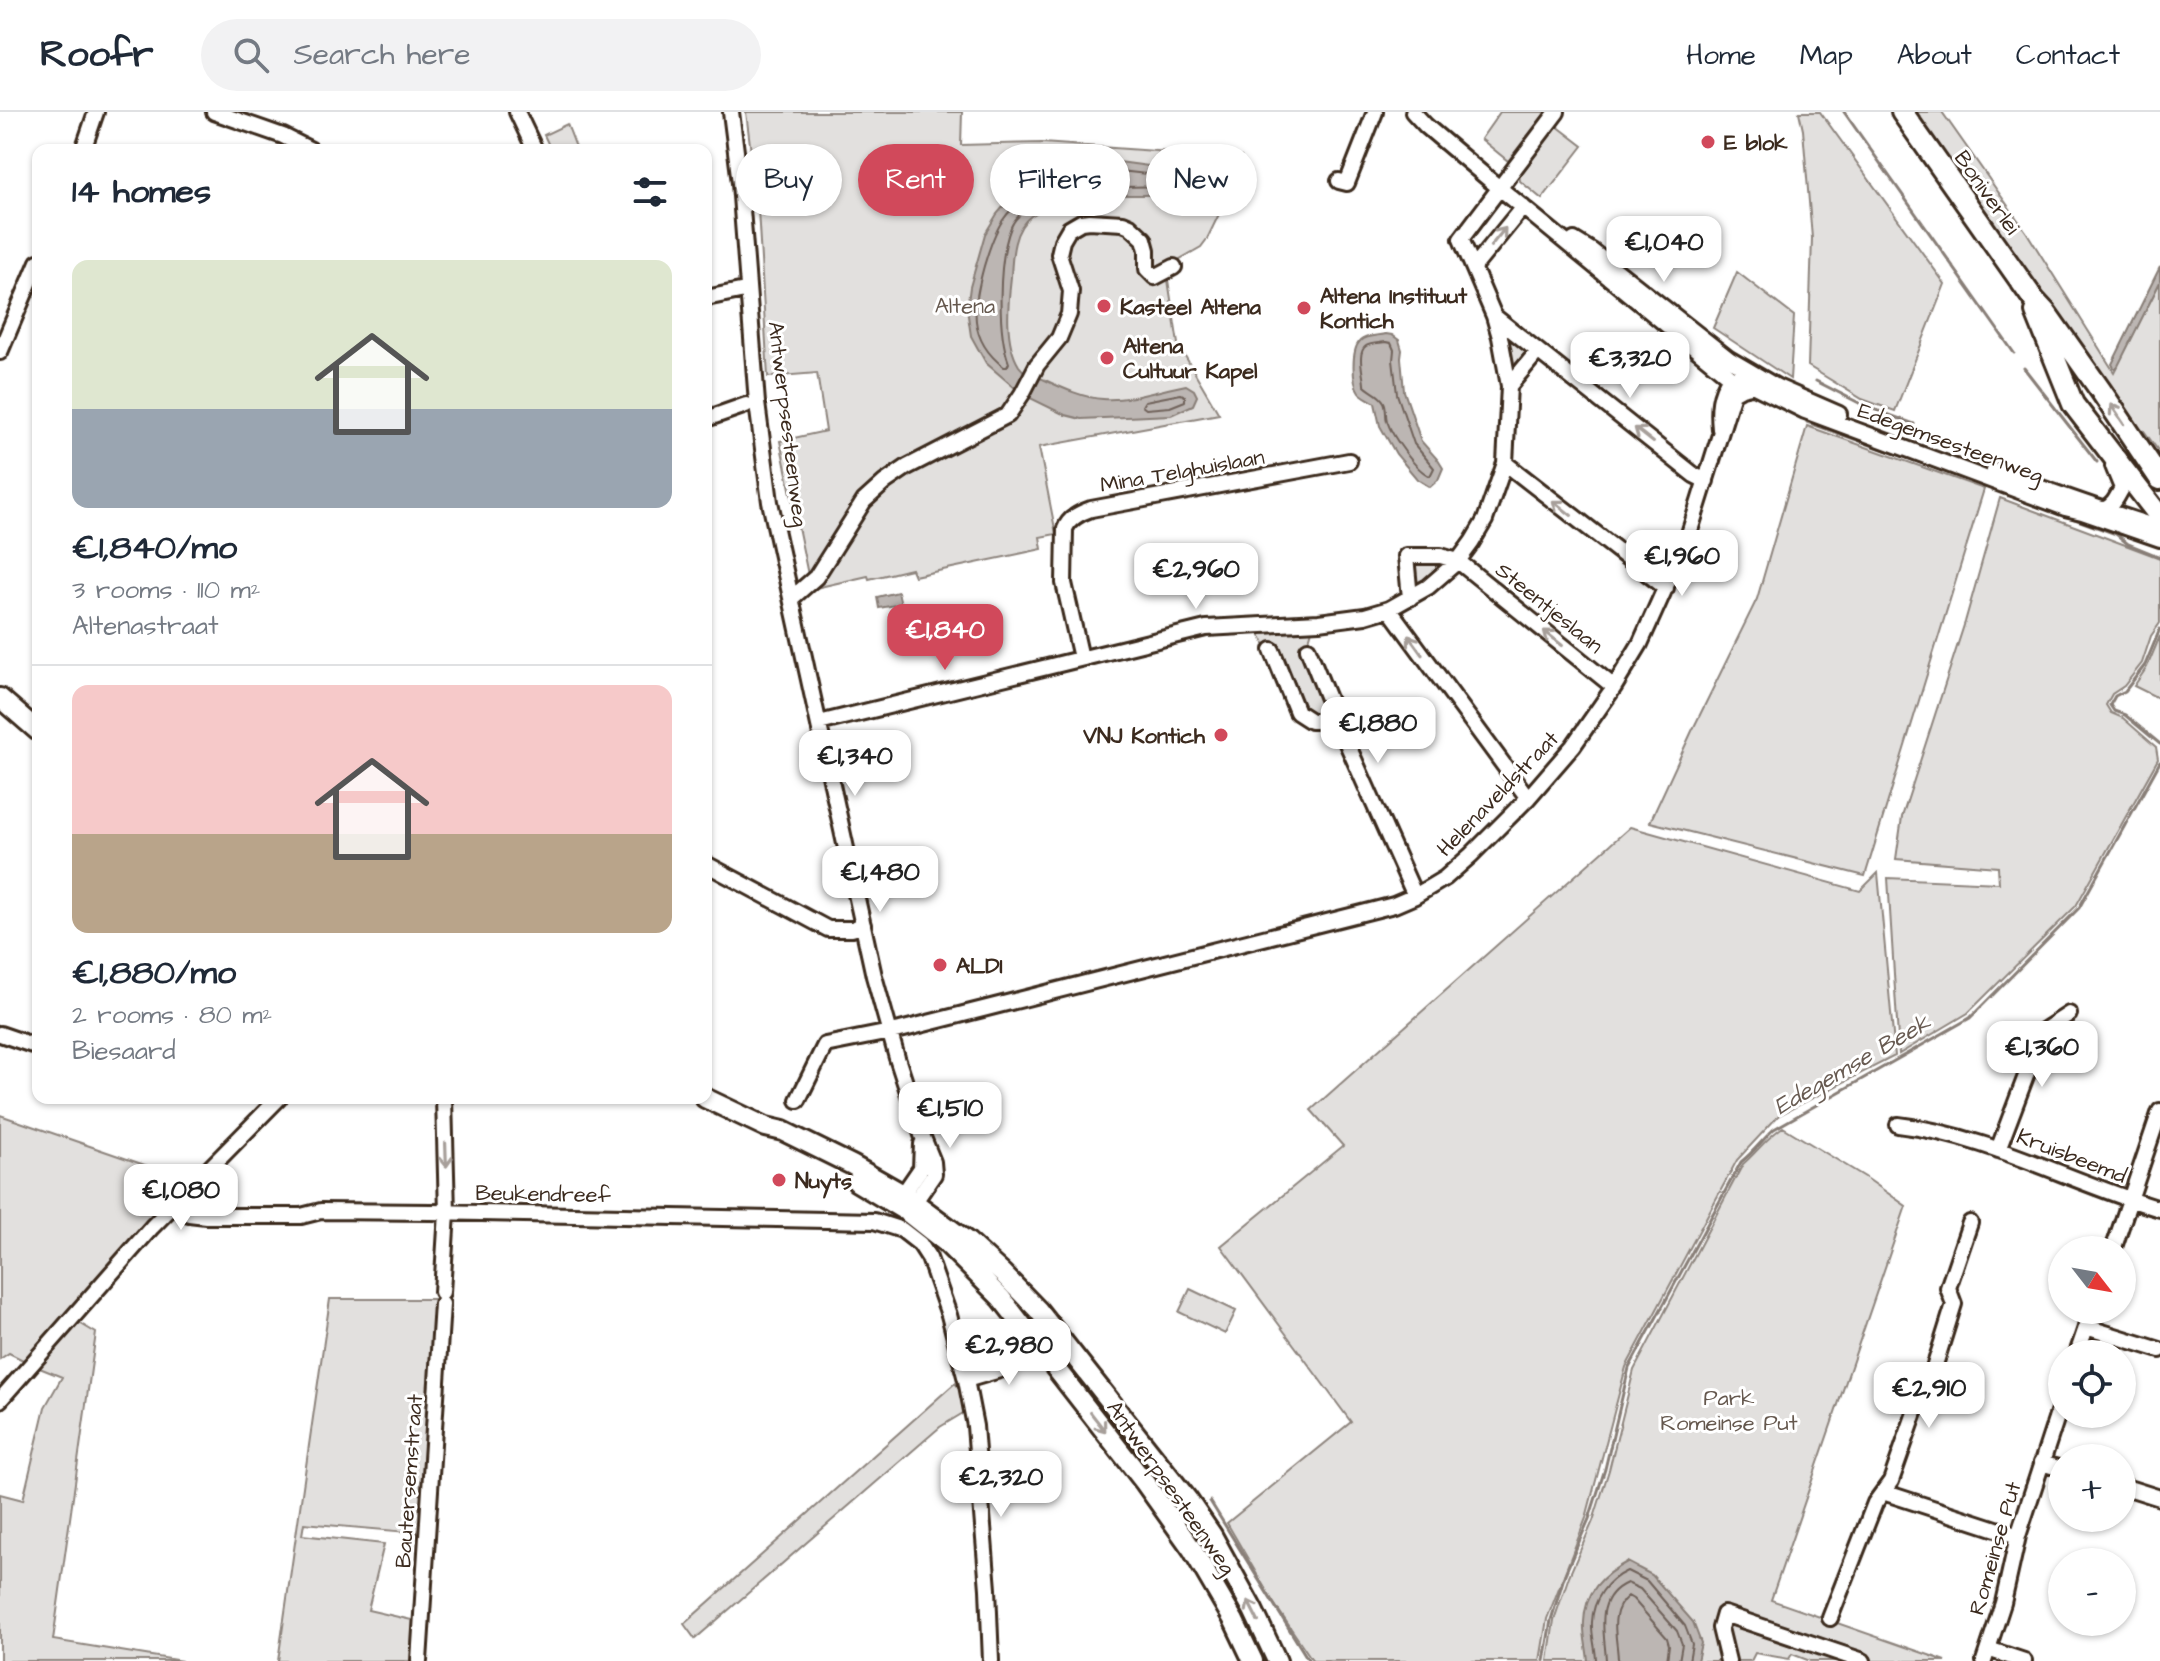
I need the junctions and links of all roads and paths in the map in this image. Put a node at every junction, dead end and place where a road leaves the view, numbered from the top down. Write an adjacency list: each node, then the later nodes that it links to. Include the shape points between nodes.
1 (96, 112): 9 (street)
2 (214, 112): 10 (street)
3 (517, 112): 11 (street)
4 (731, 112): 43 (street, Antwerpsesteenweg, via 757,403 770,502)
5 (1375, 112): 12 (street, via 1347,183)
6 (1413, 112): 13 (street, Edegemsesteenweg)
7 (1557, 112): 13 (street)
8 (1902, 112): 21 (highway, Boniverlei)
9 (85, 144)
10 (299, 144)
11 (532, 144)
12 (1339, 181)
13 (1499, 188): 14 (street, Edegemsesteenweg); 17 (street, via 1461,239)
14 (1523, 207): 15 (street, Edegemsesteenweg); 17 (street, one-way to 14)
15 (1555, 233): 25 (street, Edegemsesteenweg); 26 (street, Edegemsesteenweg, via 1592,251)
16 (1174, 267): 43 (street, Antwerpsesteenweg, via 1155,277 1147,269 1144,239 1123,223 1075,225 1064,235 1059,254 1071,291 1069,314 1008,415 885,482 864,501 816,577)
17 (1474, 267): 22 (street)
18 (32, 276): 24 (street)
19 (740, 291): 20 (street)
20 (712, 297)
21 (2034, 300): 32 (highway, Boniverlei, via 2073,404); 35 (highway, Boniverlei, one-way to 21)
22 (1494, 316): 23 (street); 27 (street)
23 (1538, 351): 27 (street); 36 (street, one-way to 23)
24 (0, 352)
25 (1730, 377): 26 (street, via 1737,373); 31 (street, Helenaveldstraat, via 1721,391)
26 (1753, 380): 28 (street, Edegemsesteenweg); 31 (street, Helenaveldstraat, via 1733,393)
27 (1509, 386): 34 (street)
28 (1791, 399): 37 (street, Edegemsesteenweg); 40 (street, Edegemsesteenweg, via 1805,411)
29 (746, 405): 30 (street)
30 (712, 417)
31 (1720, 432): 36 (street, Helenaveldstraat)
32 (2104, 447): 37 (street, Boniverlei, via 2122,488); 38 (highway, Boniverlei)
33 (1349, 461): 48 (street, Mina Telghuislaan, via 1075,516 1065,529 1064,583)
34 (1505, 463): 41 (street, via 1485,520); 42 (street, one-way to 34)
35 (2160, 479)
36 (1706, 481): 42 (street, Helenaveldstraat)
37 (2105, 509): 39 (street, Edegemsesteenweg)
38 (2160, 517)
39 (2160, 528)
40 (2160, 539)
41 (1458, 561): 44 (street); 44 (street, via 1406,556); 49 (street, Steentjeslaan, one-way to 41)
42 (1666, 588): 49 (street, Helenaveldstraat)
43 (792, 598): 52 (street, Antwerpsesteenweg)
44 (1410, 598): 45 (street)
45 (1389, 609): 48 (street, via 1329,621 1206,628); 54 (street, one-way to 45)
46 (1308, 649): 51 (street)
47 (1272, 650): 51 (street, via 1297,712 1311,721)
48 (1081, 658): 52 (street)
49 (1614, 687): 54 (street, Helenaveldstraat)
50 (0, 698): 53 (main road)
51 (1337, 721): 56 (street)
52 (819, 723): 57 (street, Antwerpsesteenweg)
53 (32, 726)
54 (1528, 798): 56 (street, Helenaveldstraat, via 1445,878)
55 (712, 867): 57 (street, via 828,929)
56 (1415, 896): 59 (street, Helenaveldstraat)
57 (858, 927): 59 (street, Antwerpsesteenweg)
58 (2069, 1014): 68 (street, Kruisbeemd, via 2043,1031)
59 (890, 1033): 62 (street, Helenaveldstraat, via 825,1045); 71 (street, Antwerpsesteenweg, via 934,1174)
60 (0, 1034): 61 (street)
61 (32, 1045)
62 (798, 1100)
63 (712, 1101): 71 (main road)
64 (273, 1104): 70 (street)
65 (444, 1104): 73 (street, Bautersemstraat, one-way to 73)
66 (2160, 1111): 69 (street)
67 (1898, 1125): 68 (street, Kruisbeemd)
68 (1998, 1150): 69 (street, Kruisbeemd)
69 (2130, 1200): 72 (street, Kruisbeemd); 75 (street)
70 (176, 1203): 73 (street, Beukendreef, via 194,1215); 83 (street)
71 (905, 1203): 78 (main road, Antwerpsesteenweg, via 982,1254); 80 (main road, Antwerpsesteenweg, via 990,1285)
72 (2160, 1209)
73 (447, 1213): 82 (street, Beukendreef, via 874,1221 911,1236 929,1258); 93 (street, Bautersemstraat)
74 (1970, 1223): 88 (street, via 1948,1288 1954,1304 1930,1381)
75 (2118, 1236)
76 (2087, 1324): 77 (street)
77 (2086, 1327): 79 (street); 81 (street)
78 (1052, 1328): 80 (street); 96 (main road, Antwerpsesteenweg, one-way to 78, via 1212,1535)
79 (2082, 1340)
80 (1035, 1341): 82 (street); 95 (main road, Antwerpsesteenweg, one-way to 95, via 1192,1549)
81 (2160, 1350)
82 (965, 1374): 94 (street, via 975,1426)
83 (0, 1400)
84 (2053, 1428): 85 (street, Romeinse Put)
85 (2041, 1463): 86 (street); 90 (street, Romeinse Put)
86 (2048, 1465)
87 (2136, 1490): 89 (street)
88 (1883, 1492): 90 (street); 91 (street)
89 (2160, 1498)
90 (2018, 1536): 92 (street, Romeinse Put)
91 (1830, 1618)
92 (1986, 1655): 99 (street)
93 (419, 1661)
94 (991, 1661)
95 (1253, 1661)
96 (1277, 1661)
97 (1728, 1661): 98 (street, via 1720,1628 1724,1614)
98 (1863, 1661)
99 (2024, 1661)

